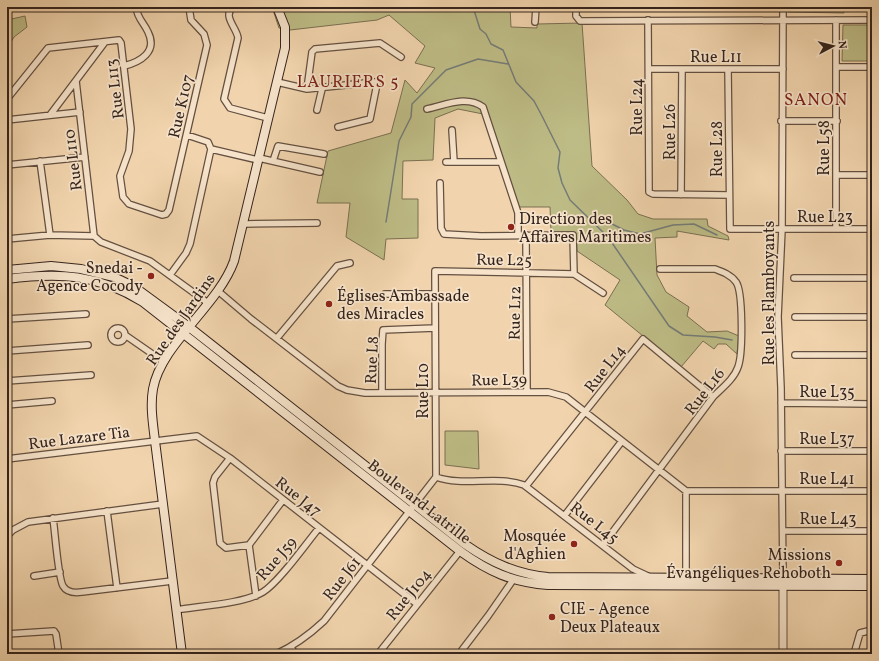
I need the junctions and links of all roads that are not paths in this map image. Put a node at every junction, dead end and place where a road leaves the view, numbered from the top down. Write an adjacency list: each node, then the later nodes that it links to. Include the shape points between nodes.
1 (136, 7): 15 (street, via 138,16 150,35 149,51 143,60)
2 (189, 7): 37 (street, Rue K107, via 191,20 204,34 207,45)
3 (233, 7): 31 (street, via 229,13 230,20 238,38 224,99 230,108)
4 (277, 7): 23 (main road, Rue des Jardins, via 286,37)
5 (536, 7): 12 (street)
6 (576, 7): 9 (street, via 577,19 582,21)
7 (783, 7): 8 (street, Rue les Flamboyants)
8 (783, 19): 9 (street); 10 (street); 21 (street, Rue les Flamboyants)
9 (648, 20): 18 (street, Rue L24)
10 (836, 20): 11 (street); 16 (street, Rue L58)
11 (872, 20)
12 (536, 22)
13 (106, 42): 15 (street, Rue L113, via 120,41); 22 (street); 26 (street, Rue L113, via 48,48)
14 (401, 57): 24 (street, via 380,43 315,49 312,52)
15 (124, 66): 54 (street, Rue L113, via 132,129 129,151 120,176 123,197 129,204 162,215)
16 (837, 67): 17 (street); 34 (street, Rue L58)
17 (872, 67)
18 (649, 69): 19 (street, Rue L11); 52 (street, Rue L24, via 650,194)
19 (682, 69): 20 (street, Rue L11); 52 (street, Rue L26)
20 (728, 69): 21 (street, Rue L11); 53 (street, Rue L28)
21 (783, 69): 33 (street, Rue les Flamboyants)
22 (76, 81): 29 (street, Rue L110); 30 (street)
23 (278, 82): 24 (street); 31 (main road, Rue des Jardins)
24 (307, 89): 25 (street)
25 (322, 89): 28 (street); 35 (street, via 375,82 377,84 370,119)
26 (7, 99)
27 (427, 109): 46 (street, via 466,100 484,107)
28 (317, 110)
29 (80, 112): 30 (street); 40 (street, Rue L110)
30 (50, 115): 32 (street)
31 (268, 118): 41 (main road, Rue des Jardins)
32 (7, 120)
33 (781, 121): 34 (street); 58 (street, Rue les Flamboyants)
34 (836, 121): 49 (street, Rue L58)
35 (338, 127)
36 (452, 130): 45 (street)
37 (187, 135): 38 (street, via 208,142); 54 (street, Rue K107)
38 (211, 149): 41 (street); 72 (street, via 190,244)
39 (324, 154): 43 (street, via 278,146)
40 (84, 157): 42 (street); 64 (street, Rue L110)
41 (259, 159): 43 (street); 56 (main road, Rue des Jardins)
42 (40, 161): 47 (street); 61 (street)
43 (273, 161): 48 (street)
44 (446, 162): 45 (street)
45 (454, 162): 46 (street)
46 (502, 162): 62 (street, via 518,213)
47 (7, 165)
48 (320, 172)
49 (836, 175): 50 (street); 59 (street, Rue L58)
50 (872, 175)
51 (440, 183): 62 (street, via 441,228 444,234)
52 (681, 195): 53 (street)
53 (729, 195): 57 (street, Rue L28)
54 (166, 214)
55 (317, 223): 56 (street)
56 (244, 224): 76 (main road, Rue des Jardins, via 230,271)
57 (730, 229): 58 (street, Rue L23)
58 (782, 229): 59 (street, Rue L23); 102 (street, Rue les Flamboyants, via 778,318)
59 (836, 229): 60 (street, Rue L23)
60 (872, 229)
61 (50, 235): 64 (street); 65 (street)
62 (518, 235): 63 (street)
63 (526, 235): 70 (street, Rue L12); 71 (street, via 573,235)
64 (94, 236): 72 (street, via 101,242 150,261)
65 (7, 239)
66 (350, 263): 89 (street, via 337,266)
67 (660, 269): 100 (street, Rue L16, via 715,269 731,276 739,288 741,353 738,367 734,375)
68 (7, 270): 85 (main road, Boulevard Latrille, via 65,267 114,277 147,296)
69 (434, 270): 70 (street, Rue L25); 79 (street, Rue L10)
70 (527, 272): 71 (street, Rue L25); 97 (street, Rue L12)
71 (574, 274): 77 (street)
72 (170, 275): 80 (street)
73 (794, 278): 74 (street)
74 (872, 278)
75 (7, 279): 88 (main road, Boulevard Latrille, via 52,274 95,280 143,302)
76 (218, 291): 80 (main road, Rue des Jardins); 89 (street, Rue L39)
77 (602, 293)
78 (386, 294): 79 (street)
79 (435, 294): 86 (street, Rue L10)
80 (208, 303): 85 (main road, Rue des Jardins)
81 (86, 314): 84 (street)
82 (795, 317): 83 (street)
83 (872, 317)
84 (7, 319)
85 (188, 327): 88 (main road, Rue des Jardins); 120 (main road, Boulevard Latrille)
86 (435, 328): 98 (street, Rue L8, via 384,330); 99 (street, Rue L10)
87 (126, 335): 94 (street)
88 (183, 335): 94 (main road, Rue des Jardins); 120 (main road, Boulevard Latrille)
89 (277, 338): 98 (street, Rue L39, via 338,386 358,393)
90 (88, 345): 91 (street)
91 (7, 351)
92 (795, 355): 93 (street)
93 (872, 355)
94 (164, 362): 106 (main road, Rue des Jardins, via 154,384 152,398)
95 (91, 375): 96 (street)
96 (7, 381)
97 (527, 392): 99 (street, Rue L39); 105 (street, Rue L39, via 548,392 566,397)
98 (382, 393): 99 (street, Rue L39)
99 (435, 393): 113 (street, Rue L10)
100 (713, 397): 105 (street, Rue L14, via 643,339); 112 (street, Rue L16)
101 (52, 401): 104 (street)
102 (781, 403): 103 (street, Rue L35); 108 (street, Rue les Flamboyants)
103 (872, 404)
104 (7, 405)
105 (586, 413): 107 (street, Rue L39); 114 (street, Rue L14)
106 (154, 441): 110 (street, Rue J47, via 197,436); 111 (street, Rue Lazare Tia); 119 (main road, Rue des Jardins)
107 (622, 441): 112 (street, Rue L39); 122 (street)
108 (781, 451): 109 (street, Rue L37); 116 (street, Rue les Flamboyants)
109 (872, 451)
110 (230, 458): 118 (street, Rue J47); 128 (street, via 215,477 214,483 220,543 226,548)
111 (7, 459)
112 (659, 471): 115 (street, Rue L39); 129 (street, Rue L16)
113 (436, 477): 114 (street, via 448,482 512,480); 120 (street)
114 (525, 485): 122 (street, Rue L45)
115 (686, 491): 116 (street); 135 (street)
116 (781, 491): 117 (street, Rue L41); 125 (street, Rue les Flamboyants)
117 (872, 491)
118 (283, 500): 124 (street, Rue J47); 128 (street)
119 (163, 504): 121 (street); 138 (main road, Rue des Jardins)
120 (413, 508): 130 (main road, Boulevard Latrille); 131 (street, Rue J61); 134 (main road, Boulevard Latrille, via 476,552 516,572 548,577)
121 (106, 511): 123 (street); 141 (street)
122 (565, 515): 129 (street, Rue L45)
123 (53, 518): 127 (street, via 28,522); 132 (street)
124 (319, 528): 131 (street, Rue J47); 142 (street, Rue J59, via 274,583)
125 (783, 531): 126 (street, Rue L43); 139 (street, Rue les Flamboyants)
126 (872, 531)
127 (7, 536)
128 (249, 545): 142 (street)
129 (603, 545): 134 (street, Rue L45, via 633,569)
130 (460, 551): 137 (main road, Boulevard Latrille); 143 (street, Rue J104)
131 (368, 566): 143 (street, Rue J47); 147 (street, Rue J61, via 324,621)
132 (60, 572): 133 (street); 141 (street, via 63,586 73,593)
133 (34, 576)
134 (652, 578): 135 (main road, Boulevard Latrille)
135 (686, 578): 139 (main road, Boulevard Latrille)
136 (872, 579): 139 (main road, Boulevard Latrille)
137 (512, 580): 139 (main road, Boulevard Latrille, via 548,585); 153 (street)
138 (172, 581): 141 (street); 144 (main road, Rue des Jardins)
139 (783, 582): 140 (main road, Boulevard Latrille); 154 (street)
140 (872, 586)
141 (116, 588)
142 (256, 596): 144 (street, Rue J59)
143 (417, 604): 152 (street, Rue J104)
144 (176, 610): 149 (main road, Rue des Jardins)
145 (872, 630): 155 (street, via 860,633)
146 (7, 634): 148 (street, via 54,631)
147 (291, 647): 150 (street, Rue J61); 151 (street)
148 (59, 654)
149 (182, 654)
150 (276, 654)
151 (295, 654)
152 (378, 654)
153 (459, 654)
154 (783, 654)
155 (854, 654)

